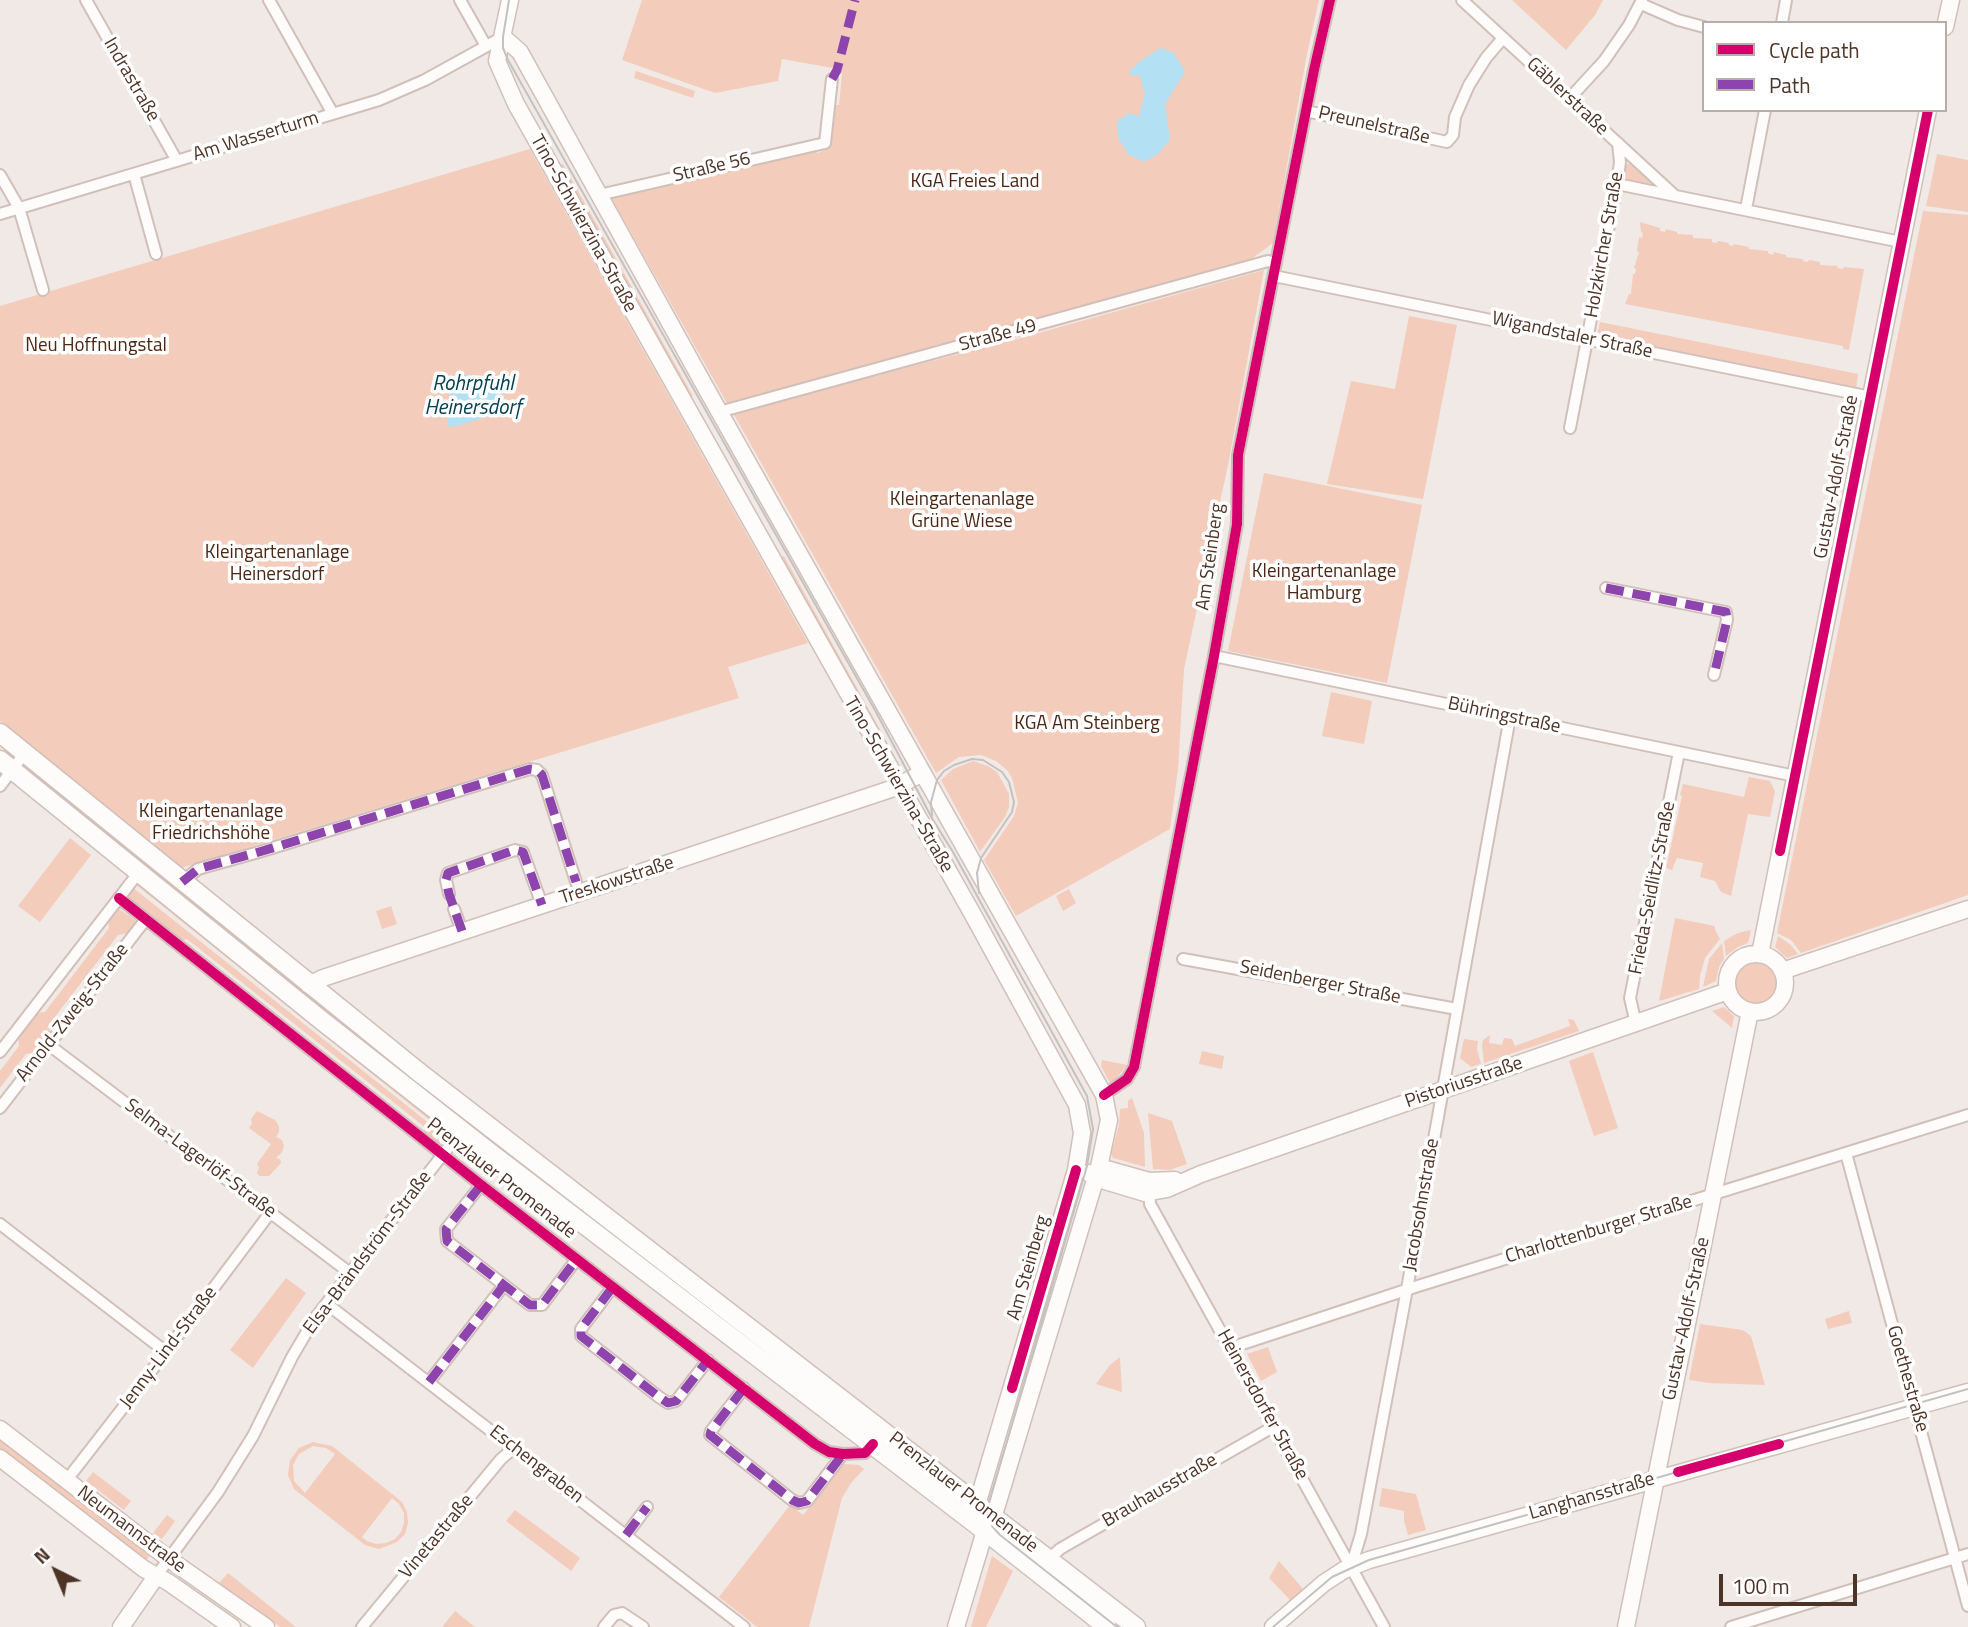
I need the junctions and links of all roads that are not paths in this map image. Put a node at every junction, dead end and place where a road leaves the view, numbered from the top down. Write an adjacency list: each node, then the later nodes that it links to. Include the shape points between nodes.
1 (86, 0): 23 (street, Indrastraße)
2 (269, 0): 21 (street)
3 (460, 0): 15 (street)
4 (510, 0): 13 (street, Tino-Schwierzina-Straße)
5 (1330, 0): 18 (street, Am Steinberg)
6 (1462, 0): 14 (street, Gäblerstraße)
7 (1786, 0): 10 (street)
8 (1951, 0): 11 (street)
9 (1642, 2): 12 (street); 17 (street, via 1604,61)
10 (1782, 21)
11 (1946, 21)
12 (1702, 27)
13 (503, 37): 15 (street, Am Wasserturm); 28 (street, Tino-Schwierzina-Straße, via 520,52); 40 (street, Tino-Schwierzina-Straße, via 497,61 516,104)
14 (1503, 38): 17 (street, Gäblerstraße); 18 (street, Preunelstraße, via 1469,85 1447,142)
15 (486, 47): 21 (street, Am Wasserturm, via 425,80)
16 (832, 79): 28 (street, Straße 56, via 825,143)
17 (1569, 99): 22 (street, Gäblerstraße)
18 (1306, 111): 34 (street, Am Steinberg)
19 (1765, 112): 30 (street)
20 (1928, 112): 32 (street, Gustav-Adolf-Straße)
21 (334, 114): 23 (street, Am Wasserturm)
22 (1618, 143): 26 (street, Holzkircher Straße); 27 (street, Gäblerstraße)
23 (177, 161): 24 (street, Am Wasserturm)
24 (134, 174): 29 (street, Am Wasserturm); 33 (street)
25 (0, 175): 29 (street)
26 (1617, 184): 27 (street); 37 (street, Holzkircher Straße)
27 (1673, 194): 30 (street)
28 (599, 195): 38 (street, Tino-Schwierzina-Straße)
29 (19, 208): 31 (street, Am Wasserturm); 36 (street)
30 (1746, 209): 32 (street)
31 (0, 214)
32 (1901, 242): 39 (street, Gustav-Adolf-Straße)
33 (156, 254)
34 (1276, 262): 35 (street, Am Steinberg); 41 (street, Straße 49)
35 (1274, 276): 37 (street, Wigandstaler Straße); 44 (street, Am Steinberg, via 1238,455 1237,524)
36 (43, 290)
37 (1587, 339): 39 (street, Wigandstaler Straße); 42 (street, Holzkircher Straße)
38 (710, 395): 40 (street); 41 (street, Tino-Schwierzina-Straße)
39 (1871, 397): 52 (street, Gustav-Adolf-Straße)
40 (686, 408): 54 (street, Tino-Schwierzina-Straße)
41 (719, 412): 51 (street, Tino-Schwierzina-Straße)
42 (1570, 428)
43 (1606, 588): 45 (street, via 1726,612)
44 (1214, 656): 46 (street, Bühringstraße); 76 (street, Am Steinberg, via 1134,1068)
45 (1714, 675)
46 (1510, 717): 48 (street, Bühringstraße); 70 (street, Jacobsohnstraße)
47 (0, 733): 49 (main road, Prenzlauer Promenade)
48 (1679, 752): 52 (street, Bühringstraße); 72 (street, Frieda-Seidlitz-Straße, via 1630,998)
49 (24, 754): 50 (street); 56 (main road, Prenzlauer Promenade)
50 (6, 765): 53 (street); 55 (main road, Prenzlauer Promenade)
51 (923, 773): 54 (street, Treskowstraße); 76 (street, Tino-Schwierzina-Straße)
52 (1795, 776): 65 (street, Gustav-Adolf-Straße)
53 (0, 786)
54 (899, 786): 60 (street, Treskowstraße); 82 (street, Tino-Schwierzina-Straße, via 1073,1095)
55 (139, 872): 59 (street, Arnold-Zweig-Straße); 79 (main road, Prenzlauer Promenade)
56 (182, 882): 57 (street, via 198,869 530,769 542,775); 68 (main road, Prenzlauer Promenade)
57 (576, 882)
58 (449, 894): 60 (street, via 448,873 515,850 523,852)
59 (119, 898): 63 (street, Prenzlauer Promenade); 74 (street, Arnold-Zweig-Straße)
60 (542, 905): 64 (street, Treskowstraße)
61 (454, 909): 64 (street)
62 (1968, 909): 67 (street)
63 (146, 919): 73 (street, Arnold-Zweig-Straße); 81 (street, Prenzlauer Promenade)
64 (462, 931): 68 (street, Treskowstraße)
65 (1760, 954): 67 (street); 69 (street, via 1749,954 1733,964)
66 (1184, 959): 70 (street, Seidenberger Straße)
67 (1783, 971): 71 (street, via 1784,987 1776,1003 1766,1010)
68 (309, 985): 98 (main road, Prenzlauer Promenade)
69 (1728, 991): 71 (street, via 1739,1006); 72 (street, Pistoriusstraße)
70 (1457, 1009): 75 (street, Jacobsohnstraße)
71 (1750, 1011): 85 (street, Gustav-Adolf-Straße)
72 (1636, 1024): 75 (street, Pistoriusstraße)
73 (49, 1045): 77 (street, Arnold-Zweig-Straße); 86 (street, Selma-Lagerlöf-Straße)
74 (0, 1052)
75 (1442, 1090): 84 (street, Pistoriusstraße, via 1201,1174); 92 (street, Jacobsohnstraße)
76 (1104, 1095): 82 (street, Am Steinberg, via 1109,1120)
77 (0, 1108)
78 (1968, 1115): 80 (street, Charlottenburger Straße)
79 (462, 1130): 81 (street, Elsa-Brändström-Straße); 98 (main road, Prenzlauer Promenade)
80 (1846, 1153): 85 (street, Charlottenburger Straße); 101 (street, Goethestraße)
81 (443, 1155): 83 (street, Prenzlauer Promenade); 89 (street, Elsa-Brändström-Straße)
82 (1089, 1172): 84 (street, Pistoriusstraße); 110 (street, Am Steinberg); 112 (street, Am Steinberg)
83 (481, 1185): 88 (street, Prenzlauer Promenade); 90 (street, Prenzlauer Promenade, via 446,1229 447,1241)
84 (1149, 1187): 94 (street, Heinersdorfer Straße, via 1150,1204)
85 (1713, 1195): 92 (street, Charlottenburger Straße); 108 (street, Gustav-Adolf-Straße)
86 (270, 1213): 89 (street, Selma-Lagerlöf-Straße); 95 (street, Jenny-Lind-Straße)
87 (0, 1224): 95 (street)
88 (576, 1260): 90 (street, Prenzlauer Promenade, via 542,1305 530,1305); 91 (street, Prenzlauer Promenade)
89 (350, 1273): 93 (street, Elsa-Brändström-Straße)
90 (503, 1285): 97 (street)
91 (612, 1287): 96 (street, Prenzlauer Promenade); 96 (street, via 581,1329 581,1336 659,1397 668,1403 677,1401)
92 (1407, 1289): 94 (street, Charlottenburger Straße); 118 (street, Jacobsohnstraße)
93 (327, 1304): 97 (street, Eschengraben); 116 (street, Elsa-Brändström-Straße, via 292,1357 253,1436)
94 (1230, 1348): 102 (street, Heinersdorfer Straße)
95 (166, 1352): 109 (street, Jenny-Lind-Straße)
96 (708, 1360): 99 (street, Prenzlauer Promenade)
97 (429, 1382): 105 (street, Eschengraben)
98 (807, 1383): 104 (main road, Prenzlauer Promenade); 110 (main road, Prenzlauer Promenade)
99 (744, 1388): 106 (street, Prenzlauer Promenade, via 815,1444); 106 (street, via 710,1435 792,1500 807,1501)
100 (1968, 1392): 101 (street, Langhansstraße)
101 (1914, 1407): 108 (street, Langhansstraße); 115 (street, Goethestraße)
102 (1273, 1427): 117 (street, Brauhausstraße); 118 (street, Heinersdorfer Straße)
103 (0, 1429): 109 (street, Neumannstraße)
104 (873, 1444): 106 (street, Prenzlauer Promenade, via 865,1452); 112 (main road, Prenzlauer Promenade)
105 (513, 1448): 113 (street, Eschengraben); 124 (street, Vinetastraße)
106 (844, 1454)
107 (0, 1458): 119 (street, Neumannstraße)
108 (1654, 1479): 118 (street, Langhansstraße); 133 (street, Gustav-Adolf-Straße)
109 (66, 1481): 116 (street, Neumannstraße)
110 (977, 1503): 112 (main road, Prenzlauer Promenade)
111 (647, 1507): 113 (street)
112 (990, 1523): 117 (main road, Prenzlauer Promenade); 128 (street, Am Steinberg); 129 (main road, Prenzlauer Promenade)
113 (626, 1535): 127 (street, Eschengraben)
114 (1968, 1554): 115 (street)
115 (1955, 1558): 120 (street, Goethestraße); 134 (street)
116 (169, 1559): 119 (street, Elsa-Brändström-Straße); 123 (street, Neumannstraße)
117 (1049, 1559): 130 (main road, Prenzlauer Promenade)
118 (1351, 1567): 131 (street, Langhansstraße); 132 (street, Heinersdorfer Straße)
119 (157, 1575): 121 (street, Elsa-Brändström-Straße); 122 (street, Neumannstraße)
120 (1968, 1606)
121 (121, 1627)
122 (232, 1627)
123 (266, 1627)
124 (362, 1627)
125 (604, 1627): 126 (street, via 622,1613)
126 (643, 1627)
127 (744, 1627)
128 (956, 1627)
129 (1107, 1627)
130 (1136, 1627)
131 (1273, 1627)
132 (1384, 1627)
133 (1626, 1627)
134 (1731, 1627)

